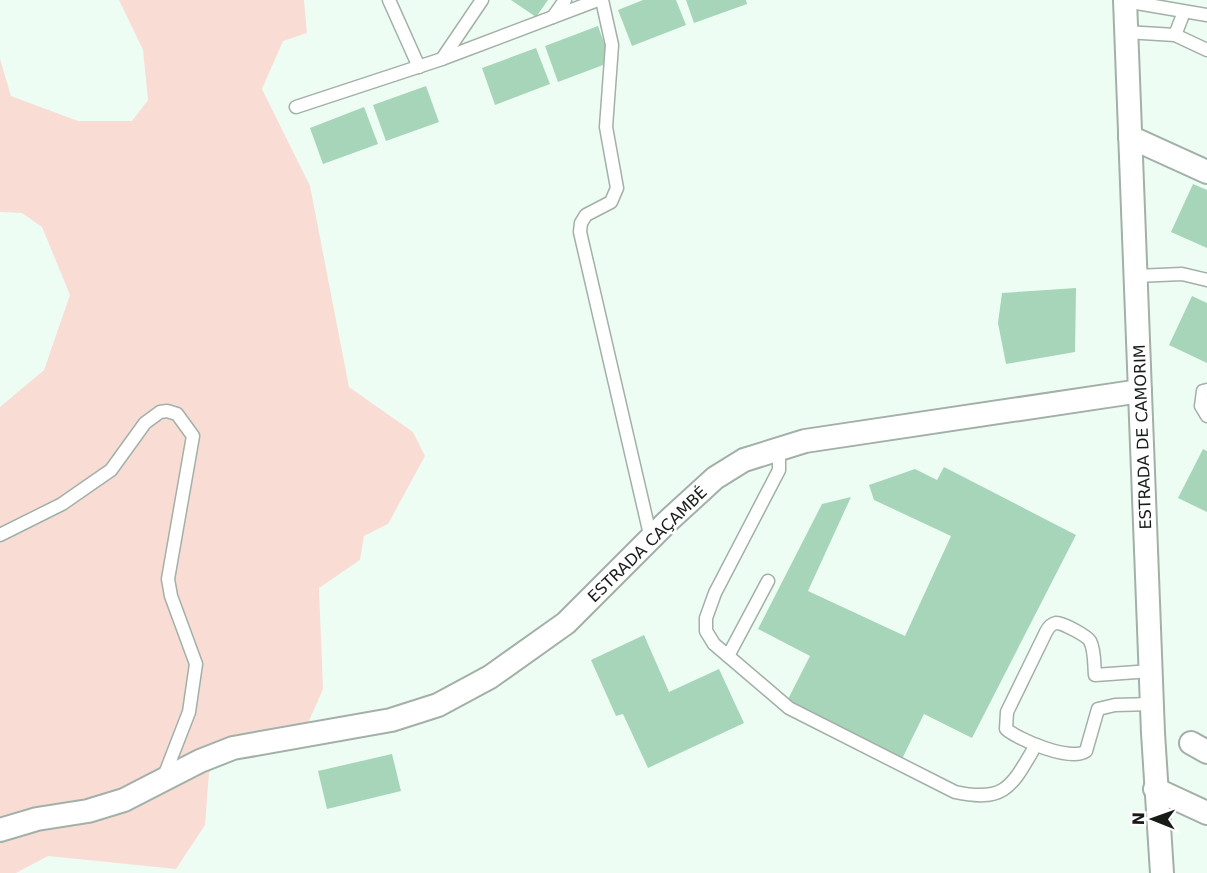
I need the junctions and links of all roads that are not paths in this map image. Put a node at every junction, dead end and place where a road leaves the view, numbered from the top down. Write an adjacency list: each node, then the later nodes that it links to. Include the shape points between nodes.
1 (389, 0): 13 (lane)
2 (482, 0): 12 (lane)
3 (566, 0): 8 (lane)
4 (600, 0): 8 (lane); 24 (lane, via 612,45 606,127 617,188 611,202 586,215 580,232)
5 (1125, 1): 6 (lane); 9 (street, ESTRADA DE CAMORIM)
6 (1184, 12): 7 (lane); 10 (lane)
7 (1207, 15)
8 (553, 18): 12 (lane)
9 (1126, 33): 10 (lane); 15 (street, ESTRADA DE CAMORIM)
10 (1175, 35): 11 (lane)
11 (1207, 51)
12 (442, 59): 13 (lane)
13 (419, 67): 14 (lane)
14 (296, 106)
15 (1130, 137): 16 (street); 17 (street, ESTRADA DE CAMORIM)
16 (1207, 172)
17 (1136, 276): 18 (lane, via 1182,274); 20 (street, ESTRADA DE CAMORIM)
18 (1207, 280)
19 (1207, 390): 21 (lane, via 1203,392 1201,406)
20 (1140, 391): 22 (street, ESTRADA CAÇAMBÉ, via 805,441); 27 (street, ESTRADA DE CAMORIM)
21 (1207, 416)
22 (775, 451): 24 (street, ESTRADA CAÇAMBÉ, via 744,460 715,478); 26 (lane, via 779,470 706,618 706,631)
23 (0, 535): 30 (lane, via 62,504 111,470 145,423 160,412 177,414 193,436 168,579 196,664 189,712)
24 (651, 539): 30 (street, ESTRADA CAÇAMBÉ, via 566,623 490,677 438,705 391,720 233,748)
25 (768, 581): 26 (lane)
26 (728, 656): 29 (lane, via 789,708 955,792 982,796 1003,791 1013,783)
27 (1151, 671): 28 (street, ESTRADA DE CAMORIM); 29 (lane, via 1095,675 1088,638 1062,624 1050,626 1005,721 1006,729 1013,735)
28 (1152, 704): 29 (lane, via 1098,709 1083,754); 31 (street, ESTRADA DE CAMORIM)
29 (1036, 745)
30 (162, 780): 33 (street, ESTRADA CAÇAMBÉ, via 124,800)
31 (1155, 789): 32 (street); 34 (street, ESTRADA DE CAMORIM)
32 (1207, 813)
33 (0, 830)
34 (1162, 873)

